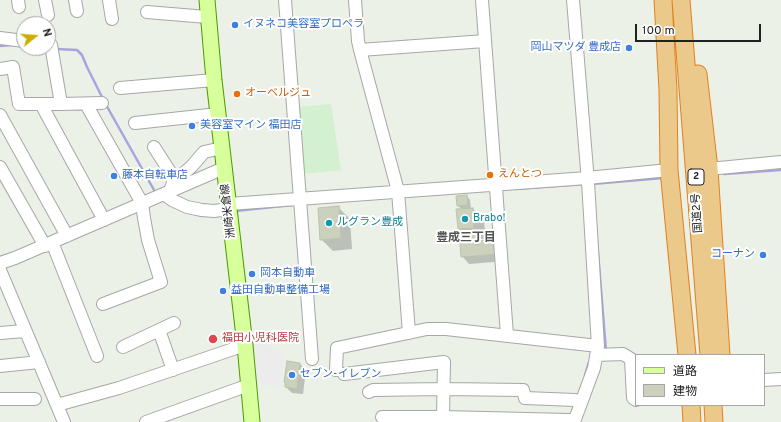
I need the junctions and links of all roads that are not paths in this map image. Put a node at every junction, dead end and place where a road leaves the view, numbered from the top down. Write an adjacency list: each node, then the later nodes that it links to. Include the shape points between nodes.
1 (45, 0): 13 (street)
2 (109, 0): 15 (street)
3 (206, 0): 14 (main road, 洲崎米倉線)
4 (285, 0): 46 (street)
5 (356, 0): 20 (street)
6 (482, 0): 19 (street)
7 (573, 0): 41 (street)
8 (663, 0): 25 (highway)
9 (671, 0): 54 (highway, 国道2号 / 2)
10 (681, 0): 35 (highway, 国道2号 / 2)
11 (691, 0): 16 (highway)
12 (147, 12): 14 (street)
13 (48, 15)
14 (208, 16): 23 (main road, 洲崎米倉線)
15 (112, 19)
16 (693, 26): 35 (highway, via 699,137); 39 (highway)
17 (0, 38): 18 (street)
18 (16, 40)
19 (485, 41): 20 (street); 42 (street)
20 (360, 50): 44 (street)
21 (52, 56): 28 (street)
22 (0, 69): 27 (street, via 13,67 18,104)
23 (214, 80): 24 (street); 30 (main road, 洲崎米倉線)
24 (120, 88)
25 (668, 90): 40 (highway); 54 (highway, via 683,246)
26 (102, 103): 29 (street)
27 (41, 104): 28 (street); 48 (street)
28 (61, 104): 29 (street)
29 (86, 104): 45 (street)
30 (218, 114): 32 (street); 34 (main road, 洲崎米倉線)
31 (0, 115): 49 (street)
32 (135, 122)
33 (154, 147): 43 (street, via 172,175)
34 (222, 148): 38 (main road, 洲崎米倉線); 43 (street, via 204,152)
35 (694, 152): 66 (highway, 国道2号 / 2)
36 (781, 162): 39 (street)
37 (0, 167): 50 (street)
38 (224, 168): 43 (street); 47 (main road, 洲崎米倉線)
39 (709, 169): 67 (highway)
40 (669, 170): 41 (street); 64 (highway)
41 (588, 182): 42 (street); 63 (street)
42 (500, 186): 44 (street); 60 (street)
43 (169, 189): 45 (street); 47 (street, via 172,200 187,207 214,211)
44 (398, 195): 46 (street); 59 (street)
45 (142, 203): 48 (street); 53 (street, via 148,240 161,282)
46 (301, 203): 47 (street); 69 (street)
47 (229, 206): 61 (main road, 洲崎米倉線)
48 (104, 220): 49 (street)
49 (67, 236): 50 (street)
50 (48, 244): 51 (street); 68 (street)
51 (0, 263)
52 (0, 270): 57 (street)
53 (103, 304)
54 (695, 306): 65 (highway, 国道2号 / 2)
55 (174, 323): 56 (street)
56 (159, 330): 62 (street); 72 (street)
57 (25, 331): 58 (street); 70 (street)
58 (0, 333)
59 (408, 333): 60 (street, via 436,328); 76 (street, via 337,348 340,372 444,362)
60 (507, 335): 63 (street)
61 (245, 345): 72 (street); 75 (main road, 洲崎米倉線)
62 (123, 346)
63 (598, 351): 80 (street, via 623,354 631,359); 81 (street, via 594,368)
64 (687, 354)
65 (698, 354)
66 (709, 354)
67 (721, 354)
68 (97, 356)
69 (312, 359)
70 (39, 362): 71 (street); 82 (street)
71 (0, 366)
72 (173, 370): 82 (street)
73 (781, 379): 74 (street)
74 (765, 380)
75 (249, 384): 91 (street); 92 (main road, 洲崎米倉線)
76 (444, 389): 77 (street); 81 (street, via 523,390 525,398); 87 (street)
77 (369, 392)
78 (0, 399): 79 (street)
79 (35, 399)
80 (635, 399)
81 (578, 401): 89 (street)
82 (57, 405): 90 (street)
83 (691, 406): 93 (highway)
84 (701, 406): 94 (highway)
85 (713, 406): 95 (highway)
86 (725, 406): 96 (highway)
87 (443, 416): 88 (street); 89 (street)
88 (382, 417)
89 (572, 421)
90 (64, 422)
91 (146, 422)
92 (252, 422)
93 (692, 422)
94 (703, 422)
95 (714, 422)
96 (726, 422)

